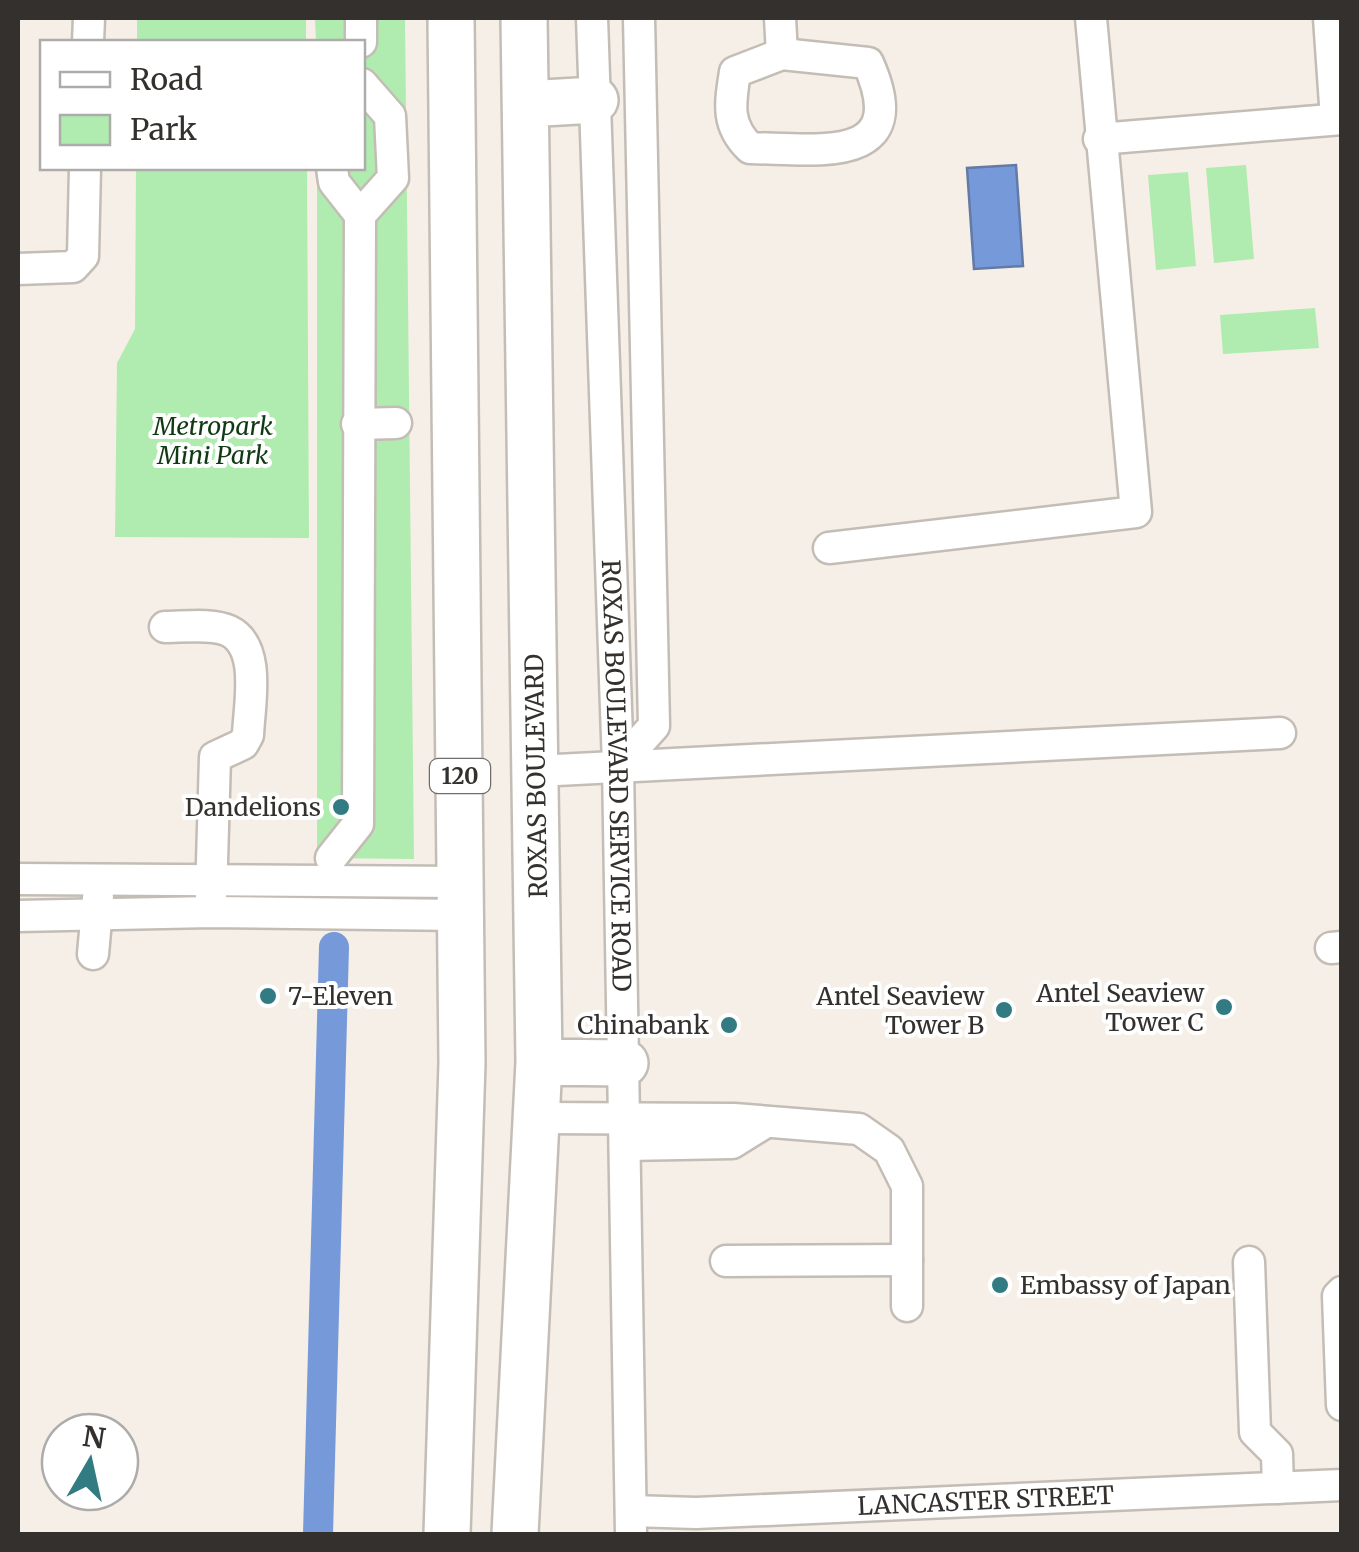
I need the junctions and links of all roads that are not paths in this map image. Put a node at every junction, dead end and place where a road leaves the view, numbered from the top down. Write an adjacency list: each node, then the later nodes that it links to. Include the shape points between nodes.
1 (451, 18): 30 (highway, 120)
2 (524, 18): 11 (highway, ROXAS BOULEVARD)
3 (592, 18): 10 (street, ROXAS BOULEVARD SERVICE ROAD)
4 (640, 18): 23 (street, via 654,726)
5 (780, 18): 8 (street)
6 (1091, 18): 13 (street)
7 (1328, 18): 12 (street)
8 (782, 54): 8 (street, via 868,63 880,104 878,126 865,142 838,150 750,148 734,132 735,72)
9 (365, 87): 16 (street, via 390,116 393,178)
10 (595, 100): 11 (highway); 23 (street, ROXAS BOULEVARD SERVICE ROAD)
11 (526, 104): 24 (highway, ROXAS BOULEVARD)
12 (1339, 119): 13 (street)
13 (1099, 139): 20 (street, via 1136,512)
14 (85, 170): 17 (street, via 83,256 73,267)
15 (332, 170): 16 (street)
16 (360, 215): 18 (street)
17 (18, 269)
18 (357, 424): 19 (street); 25 (street, via 358,824)
19 (396, 424)
20 (829, 548)
21 (165, 627): 28 (street, via 226,629 239,638 251,666 248,735 216,758)
22 (1280, 733): 23 (street)
23 (618, 766): 24 (street); 37 (street, ROXAS BOULEVARD SERVICE ROAD)
24 (537, 771): 36 (highway, ROXAS BOULEVARD)
25 (331, 858)
26 (18, 879): 27 (street)
27 (99, 880): 28 (street); 33 (street)
28 (210, 880): 29 (street); 31 (street)
29 (282, 881): 30 (street); 34 (street)
30 (461, 899): 34 (street); 49 (highway, 120)
31 (211, 912): 33 (street); 34 (street)
32 (18, 916): 33 (street)
33 (97, 916): 35 (street)
34 (282, 916)
35 (93, 954)
36 (539, 1062): 37 (highway); 38 (highway, ROXAS BOULEVARD)
37 (625, 1063): 39 (street, ROXAS BOULEVARD SERVICE ROAD)
38 (538, 1118): 39 (street); 50 (highway, ROXAS BOULEVARD)
39 (627, 1132): 40 (street, via 732,1143 766,1122 859,1129 889,1150 906,1186); 48 (street, ROXAS BOULEVARD SERVICE ROAD)
40 (906, 1260): 41 (street); 44 (street)
41 (726, 1261)
42 (1249, 1262): 47 (street, via 1255,1432 1277,1454)
43 (1342, 1292): 45 (street)
44 (907, 1306)
45 (1342, 1404)
46 (1342, 1485): 47 (street, LANCASTER STREET)
47 (1278, 1488): 48 (street, LANCASTER STREET, via 696,1512)
48 (631, 1523)
49 (447, 1534)
50 (515, 1534)

